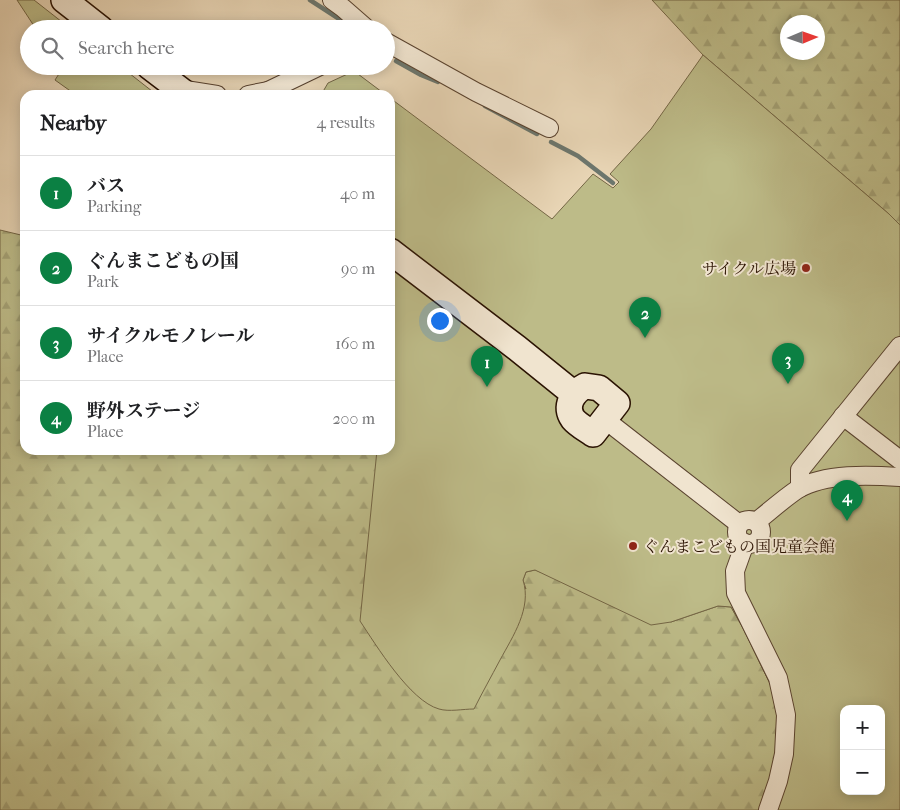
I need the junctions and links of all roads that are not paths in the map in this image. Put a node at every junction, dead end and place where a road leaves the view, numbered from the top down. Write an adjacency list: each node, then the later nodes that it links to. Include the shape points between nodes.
1 (64, 0): 3 (street)
2 (332, 0): 4 (street)
3 (89, 20)
4 (357, 20)
5 (395, 47): 10 (street)
6 (161, 75): 8 (street)
7 (301, 75): 9 (street)
8 (180, 90)
9 (270, 90)
10 (549, 128)
11 (395, 255): 13 (street)
12 (900, 346): 14 (street)
13 (574, 394)
14 (843, 416): 16 (street); 18 (street, via 800,470)
15 (612, 425): 19 (street)
16 (900, 460)
17 (900, 477): 18 (street, via 865,475 825,479)
18 (800, 488): 19 (street)
19 (747, 523): 20 (street, via 737,534 745,543 735,571 736,593 778,678 786,715 784,754)
20 (768, 810)

